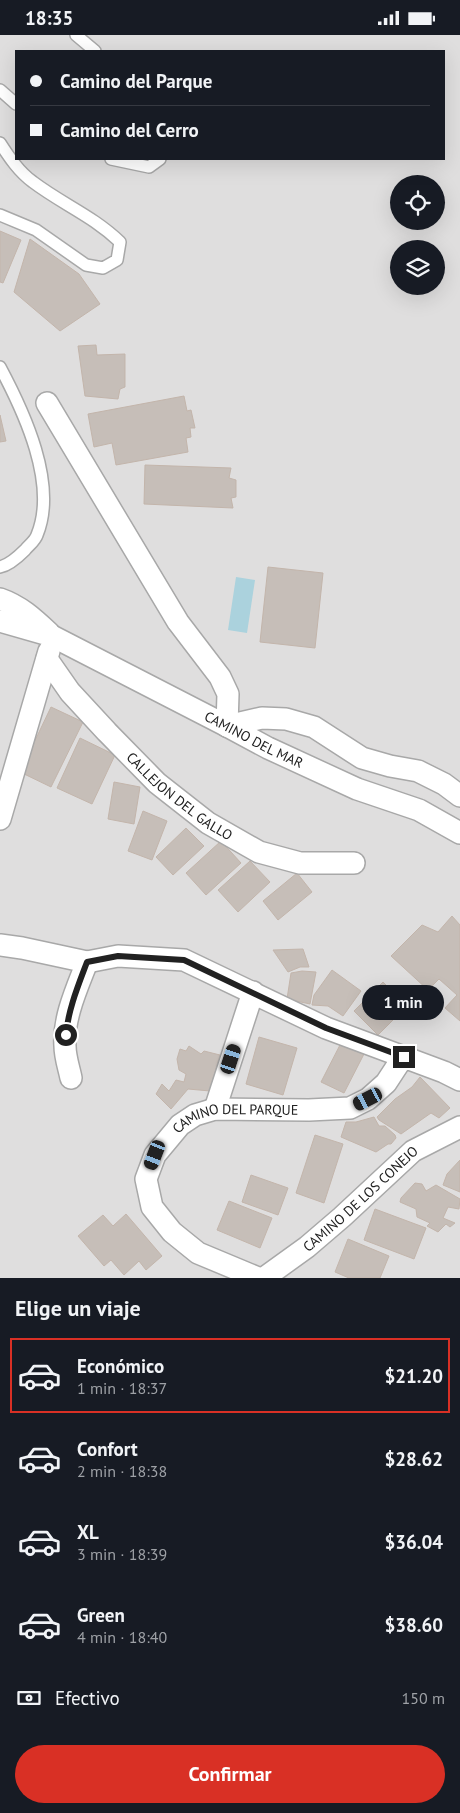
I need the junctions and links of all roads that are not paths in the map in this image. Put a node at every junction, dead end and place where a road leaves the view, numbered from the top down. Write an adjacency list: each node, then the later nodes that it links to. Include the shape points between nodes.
1 (76, 35): 2 (lane)
2 (94, 50)
3 (0, 90): 4 (lane)
4 (15, 103)
5 (0, 143): 8 (lane, via 12,162 32,182 104,227 120,242 117,260 103,268 86,265 36,230)
6 (116, 160): 7 (lane, via 149,167)
7 (159, 160)
8 (0, 215)
9 (0, 367): 11 (lane, via 34,441 44,511 37,537 22,553)
10 (47, 403): 16 (street, via 178,623 220,677 228,694)
11 (0, 567)
12 (0, 599): 14 (street, CAMINO DEL MAR, via 15,604)
13 (0, 621): 14 (street, CAMINO DEL MAR)
14 (52, 637): 15 (street); 16 (street, CAMINO DEL MAR)
15 (47, 659): 18 (street); 20 (street, CALLEJON DEL GALLO, via 70,692 157,783 208,823 259,852 300,863)
16 (228, 725): 17 (street, via 262,718 286,719 314,727 362,758 418,771); 19 (street, CAMINO DEL MAR, via 315,771 419,810)
17 (460, 796)
18 (0, 819)
19 (460, 833)
20 (354, 863)
21 (0, 945): 22 (street)
22 (87, 962): 23 (street, via 118,956 184,960); 25 (street, via 67,1023 65,1047)
23 (253, 992): 24 (street, via 326,1028); 27 (street)
24 (404, 1057): 26 (street); 27 (street, CAMINO DEL PARQUE, via 386,1083 368,1099 350,1108)
25 (71, 1078)
26 (460, 1080)
27 (215, 1109): 30 (street, CAMINO DEL PARQUE, via 195,1115 180,1125 155,1155 146,1179 152,1207 172,1232 198,1253)
28 (460, 1127): 29 (street, CAMINO DE LOS CONEJO, via 413,1151)
29 (274, 1275)
30 (258, 1278)

